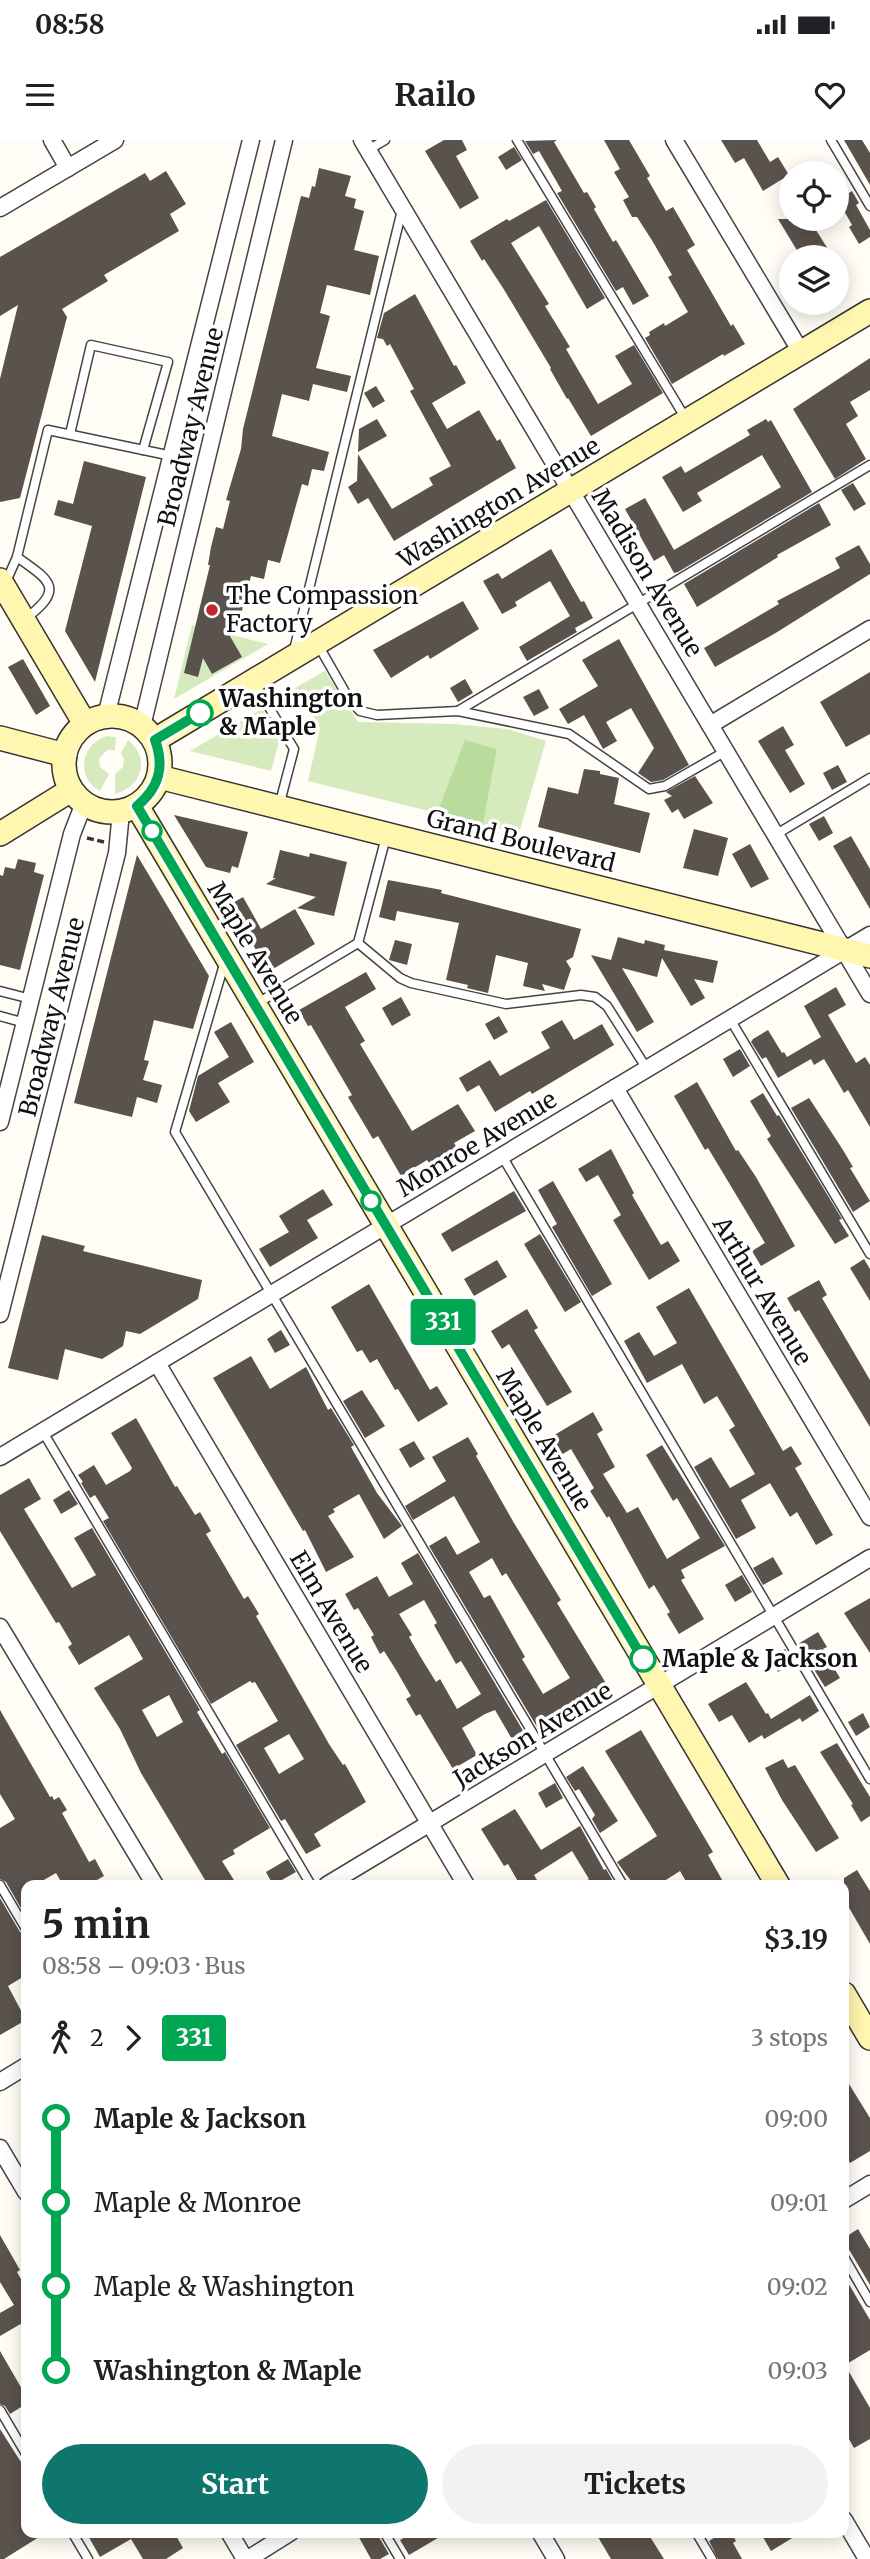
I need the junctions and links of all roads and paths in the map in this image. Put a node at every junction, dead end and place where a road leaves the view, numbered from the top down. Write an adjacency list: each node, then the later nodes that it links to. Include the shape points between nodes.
1 (52, 140): 10 (street)
2 (114, 140): 10 (street)
3 (251, 140): 19 (street, Broadway Avenue)
4 (284, 140): 33 (street, Broadway Avenue)
5 (385, 140): 9 (lane)
6 (517, 140): 16 (lane)
7 (674, 140): 15 (street)
8 (831, 140): 11 (lane)
9 (365, 145): 12 (street, Madison Avenue)
10 (68, 168): 13 (street)
11 (870, 206)
12 (403, 207): 21 (street, Madison Avenue); 28 (lane)
13 (0, 208)
14 (870, 311): 15 (street, Washington Avenue)
15 (801, 352): 16 (street, Washington Avenue)
16 (687, 420): 21 (street, Washington Avenue)
17 (70, 434): 18 (lane); 18 (lane, via 91,345 168,362); 22 (lane, via 48,430)
18 (143, 450): 19 (lane)
19 (172, 456): 31 (street, Broadway Avenue)
20 (870, 465): 24 (lane)
21 (571, 490): 24 (street, Madison Avenue); 27 (street, Washington Avenue)
22 (17, 557): 23 (lane); 25 (lane, via 45,578 49,594 45,605)
23 (2, 583): 25 (street)
24 (638, 603): 30 (lane); 32 (street, Madison Avenue)
25 (24, 621): 31 (street)
26 (870, 629): 32 (street)
27 (317, 643): 28 (street, Washington Avenue); 30 (lane, via 360,711 377,715)
28 (293, 657): 29 (street, Washington Avenue)
29 (254, 681): 33 (street, Washington Avenue); 40 (lane, via 293,749)
30 (458, 711): 35 (lane, via 569,734 649,789 665,786)
31 (96, 720): 33 (street, via 119,716); 36 (street, via 76,732)
32 (710, 725): 35 (street, Madison Avenue)
33 (148, 733): 37 (street, via 161,764)
34 (0, 738): 36 (street)
35 (726, 751): 44 (street, Madison Avenue)
36 (65, 755): 39 (street, via 66,779)
37 (159, 777): 40 (street, Grand Boulevard); 41 (street, via 154,788)
38 (870, 778): 44 (lane)
39 (78, 797): 41 (street, via 96,810); 42 (street); 54 (street, Broadway Avenue)
40 (279, 807): 43 (street, Grand Boulevard)
41 (129, 809): 50 (street, Maple Avenue); 66 (street, Broadway Avenue)
42 (0, 834)
43 (387, 834): 48 (lane); 49 (street, Grand Boulevard)
44 (775, 835): 49 (street, Madison Avenue)
45 (82, 836): 46 (path)
46 (110, 844)
47 (870, 934): 49 (street, Monroe Avenue)
48 (358, 943): 55 (lane); 59 (lane, via 411,983 506,1004 581,995 595,998 607,1006)
49 (844, 950): 51 (street, Grand Boulevard); 53 (street, Madison Avenue); 57 (street, Monroe Avenue)
50 (226, 956): 55 (street, Maple Avenue); 65 (lane, via 175,1132)
51 (870, 956)
52 (0, 991): 54 (lane)
53 (870, 994)
54 (31, 999): 58 (street, Broadway Avenue)
55 (255, 1004): 63 (street, Maple Avenue)
56 (0, 1016): 58 (lane)
57 (730, 1019): 59 (street, Monroe Avenue); 64 (lane)
58 (25, 1023): 61 (street, Broadway Avenue)
59 (647, 1069): 60 (street, Monroe Avenue)
60 (615, 1088): 62 (street, Monroe Avenue); 70 (street, Arthur Avenue)
61 (0, 1122)
62 (502, 1156): 63 (street, Monroe Avenue); 72 (lane)
63 (386, 1226): 65 (street, Monroe Avenue); 74 (street, Maple Avenue)
64 (870, 1254)
65 (272, 1294): 67 (street, Monroe Avenue); 75 (lane)
66 (0, 1314)
67 (157, 1363): 68 (street, Monroe Avenue); 77 (street, Elm Avenue)
68 (43, 1432): 69 (street, Monroe Avenue); 79 (lane)
69 (0, 1457)
70 (870, 1517)
71 (870, 1558): 72 (street, Jackson Avenue)
72 (773, 1617): 74 (street, Jackson Avenue); 76 (lane)
73 (0, 1627): 78 (street)
74 (659, 1685): 75 (street, Jackson Avenue); 83 (street, Maple Avenue)
75 (545, 1754): 77 (street, Jackson Avenue); 82 (lane)
76 (870, 1779)
77 (430, 1824): 80 (street, Jackson Avenue); 81 (street, Elm Avenue)
78 (152, 1880)
79 (308, 1880)
80 (335, 1880)
81 (463, 1880)
82 (620, 1880)
83 (775, 1880)
84 (0, 1885): 85 (lane)
85 (21, 1921)
86 (849, 2002): 87 (street)
87 (870, 2038)
88 (21, 2069): 89 (street)
89 (0, 2082)
90 (0, 2148): 92 (street)
91 (870, 2183): 93 (street)
92 (21, 2184)
93 (849, 2197)
94 (849, 2266): 95 (lane)
95 (870, 2302)
96 (0, 2410): 97 (lane)
97 (21, 2446)
98 (849, 2528): 110 (street)
99 (76, 2538): 105 (lane)
100 (233, 2538): 106 (street)
101 (281, 2538): 106 (street)
102 (388, 2538): 107 (lane)
103 (544, 2538): 108 (street)
104 (700, 2538): 109 (lane)
105 (88, 2559)
106 (246, 2559)
107 (400, 2559)
108 (556, 2559)
109 (712, 2559)
110 (867, 2559)

